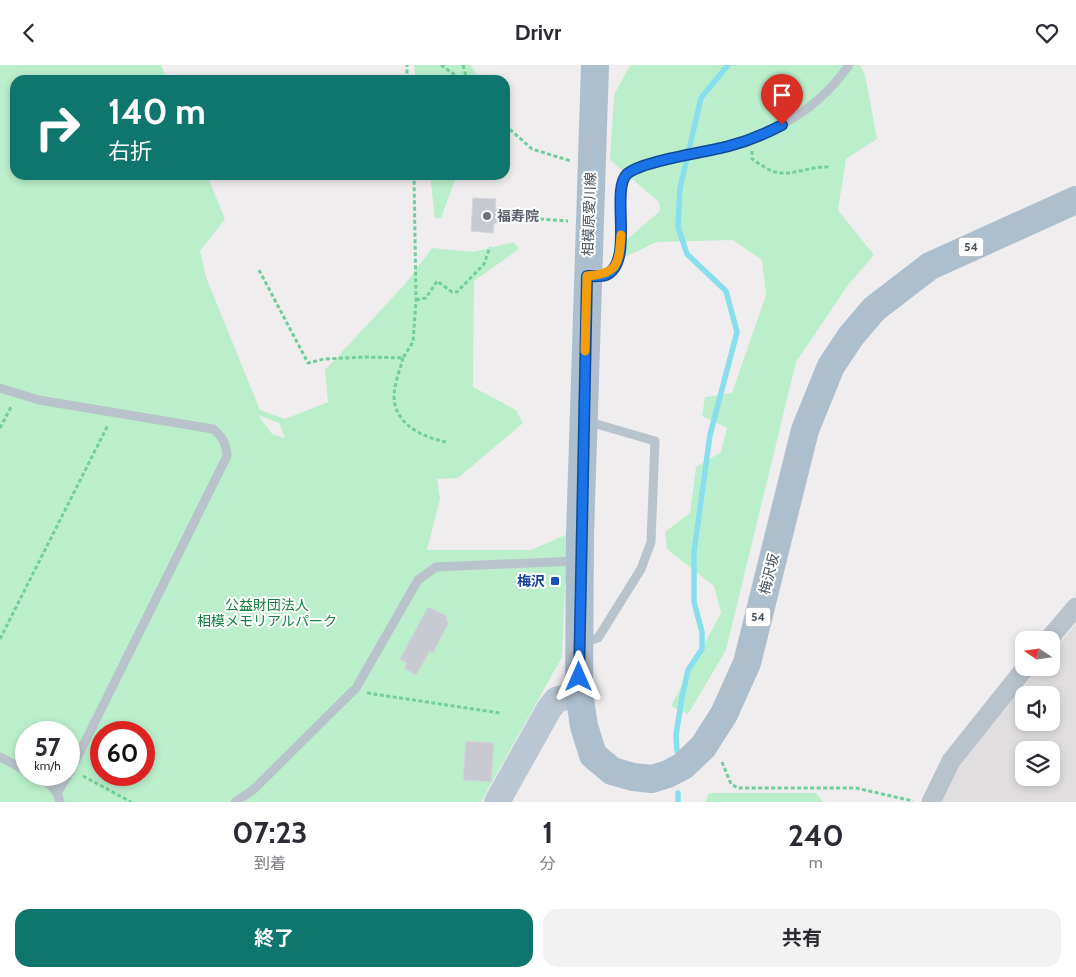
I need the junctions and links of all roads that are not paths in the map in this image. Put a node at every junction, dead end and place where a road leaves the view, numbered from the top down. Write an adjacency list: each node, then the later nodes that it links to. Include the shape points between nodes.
1 (595, 65): 4 (main road, 相模原愛川線 / 54)
2 (849, 65): 4 (lane, via 816,102 794,118 753,139 662,161 628,173 623,179 621,243 615,267 606,275)
3 (1076, 200): 12 (main road, 梅沢坂 / 54, via 930,266 874,309 851,336 817,398 805,431 747,663 728,707 703,747 668,775 652,779 612,771 594,755 584,727)
4 (587, 276): 6 (main road, 相模原愛川線 / 54)
5 (0, 387): 13 (lane, via 39,399 212,429 223,437 227,456)
6 (583, 420): 7 (main road, 相模原愛川線 / 54); 10 (lane, via 654,441 651,542 641,569 598,638)
7 (580, 561): 10 (main road, 相模原愛川線 / 54); 20 (lane, via 436,567 418,580 356,688 253,791)
8 (1076, 607): 9 (street)
9 (1056, 631)
10 (579, 644): 12 (main road, 相模原愛川線 / 54)
11 (1019, 676): 22 (street, via 951,761)
12 (579, 693): 21 (street, via 556,700 549,709)
13 (80, 751)
14 (0, 757): 15 (lane)
15 (15, 765)
16 (51, 786): 18 (lane)
17 (61, 786): 18 (lane)
18 (58, 792): 19 (lane)
19 (60, 802)
20 (235, 802)
21 (498, 802)
22 (931, 802)

